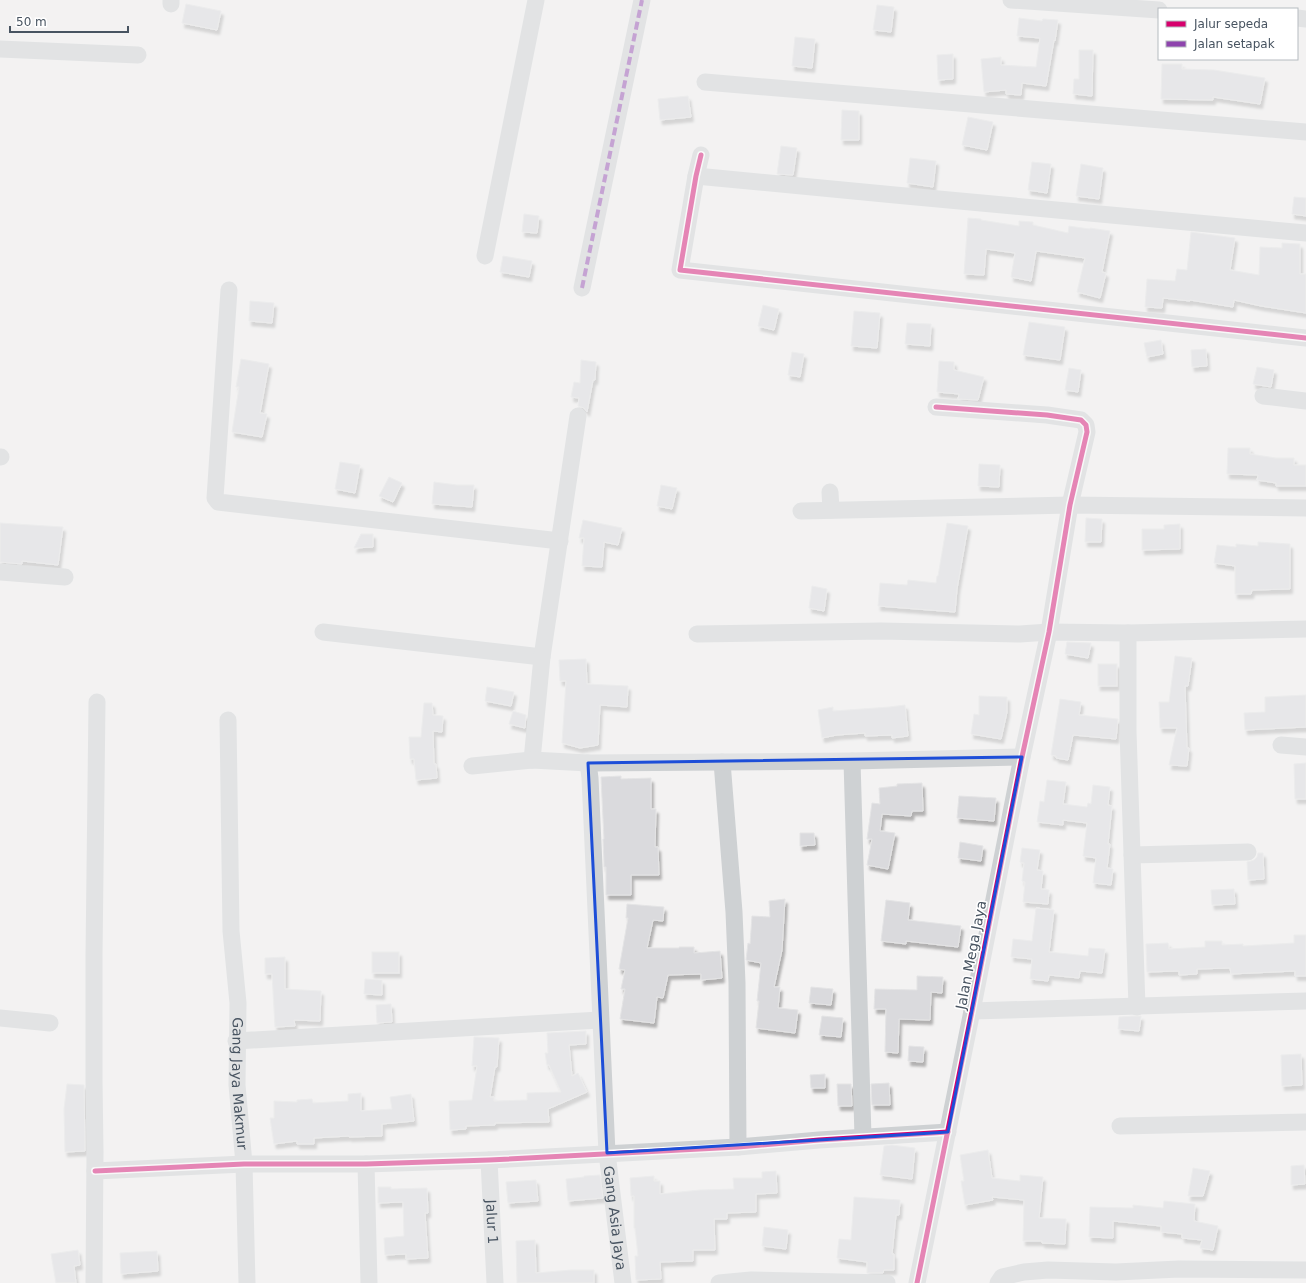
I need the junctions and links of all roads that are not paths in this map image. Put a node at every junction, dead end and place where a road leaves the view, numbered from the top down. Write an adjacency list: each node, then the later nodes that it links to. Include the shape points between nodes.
1 (536, 0): 12 (street)
2 (642, 0): 13 (street)
3 (1011, 0): 4 (street)
4 (1158, 10)
5 (0, 48): 6 (street)
6 (138, 55)
7 (705, 82): 8 (street)
8 (1306, 132)
9 (701, 155): 10 (street)
10 (696, 176): 11 (street); 15 (street, via 680,270)
11 (1306, 233)
12 (485, 256)
13 (582, 288)
14 (229, 290): 25 (street, via 215,498 218,502)
15 (1306, 338)
16 (1263, 396): 17 (street)
17 (1306, 401)
18 (936, 407): 21 (street, Jalan Mega Jaya, via 1081,420 1086,425 1087,432)
19 (578, 416): 25 (street)
20 (830, 492): 23 (street)
21 (1070, 505): 22 (street); 23 (street); 30 (street, Jalan Mega Jaya)
22 (1306, 508)
23 (831, 510): 24 (street)
24 (801, 511)
25 (560, 541): 33 (street)
26 (0, 572): 27 (street)
27 (65, 577)
28 (1306, 629): 31 (street)
29 (323, 632): 33 (street)
30 (1049, 632): 31 (street); 32 (street); 38 (street, Jalan Mega Jaya)
31 (1128, 633): 45 (street)
32 (697, 634)
33 (542, 657): 39 (street)
34 (97, 702): 62 (street)
35 (228, 720): 52 (street, Gang Jaya Makmur, via 231,931 238,1003)
36 (1281, 745): 37 (street)
37 (1306, 747)
38 (1022, 757): 40 (street); 48 (street, Jalan Mega Jaya)
39 (532, 760): 42 (street); 43 (street)
40 (852, 761): 41 (street); 56 (street)
41 (722, 762): 42 (street); 57 (street, via 737,975)
42 (588, 763): 50 (street, Gang Asia Jaya)
43 (472, 766)
44 (1248, 852): 45 (street)
45 (1132, 855): 47 (street)
46 (1306, 1001): 47 (street)
47 (1137, 1007): 48 (street)
48 (972, 1011): 55 (street, Jalan Mega Jaya)
49 (0, 1018): 51 (street)
50 (600, 1020): 52 (street); 58 (street, Gang Asia Jaya)
51 (50, 1023)
52 (236, 1041): 60 (street, Gang Jaya Makmur)
53 (1306, 1122): 54 (street)
54 (1120, 1126)
55 (948, 1132): 56 (street); 73 (street, Jalan Mega Jaya)
56 (863, 1137): 57 (street)
57 (738, 1147): 58 (street)
58 (607, 1153): 59 (street); 70 (street, Gang Asia Jaya)
59 (489, 1160): 61 (street); 69 (street, Jalur 1)
60 (244, 1164): 61 (street); 62 (street); 67 (street, Gang Jaya Makmur)
61 (366, 1164): 68 (street)
62 (95, 1171): 66 (street)
63 (1306, 1270): 64 (street, via 1179,1269)
64 (1117, 1277): 74 (street, via 1048,1270 1002,1277)
65 (751, 1282): 71 (street); 72 (street)
66 (94, 1283)
67 (247, 1283)
68 (370, 1283)
69 (495, 1283)
70 (623, 1283)
71 (718, 1283)
72 (887, 1283)
73 (917, 1283)
74 (998, 1283)

